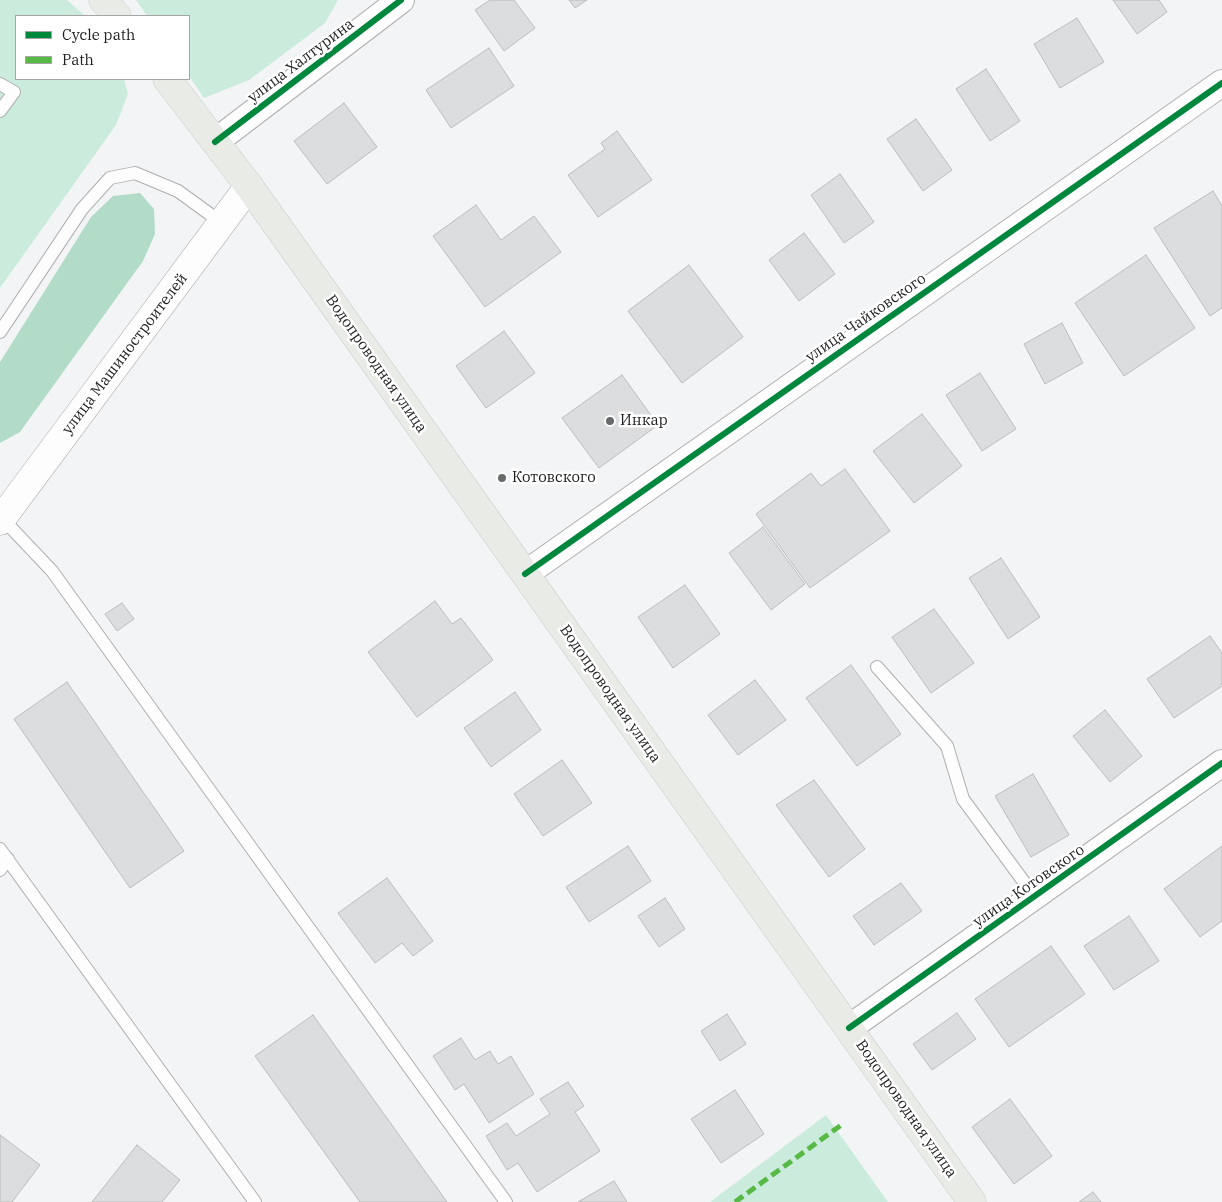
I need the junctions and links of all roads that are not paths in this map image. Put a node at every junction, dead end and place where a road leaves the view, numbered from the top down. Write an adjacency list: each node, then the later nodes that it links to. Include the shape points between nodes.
1 (103, 0): 3 (main road)
2 (401, 0): 8 (street, улица Халтурина)
3 (116, 15)
4 (168, 80): 8 (main road, Водопроводная улица)
5 (1222, 83): 13 (street, улица Чайковского)
6 (0, 84): 7 (lane, via 14,92)
7 (0, 111)
8 (215, 142): 9 (main road, Водопроводная улица)
9 (249, 186): 10 (main road, улица Машиностроителей); 13 (main road, Водопроводная улица)
10 (222, 223): 11 (lane, via 178,191 135,173 110,178 82,209); 12 (main road, улица Машиностроителей)
11 (0, 332)
12 (1, 518): 21 (lane, via 52,570)
13 (525, 574): 19 (main road, Водопроводная улица)
14 (877, 667): 18 (lane, via 947,746 963,799)
15 (1222, 762): 18 (street, улица Котовского)
16 (0, 848): 17 (lane)
17 (4, 864): 20 (lane)
18 (1035, 897): 19 (street, улица Котовского)
19 (849, 1028): 22 (main road, Водопроводная улица)
20 (255, 1202)
21 (506, 1202)
22 (972, 1202)

